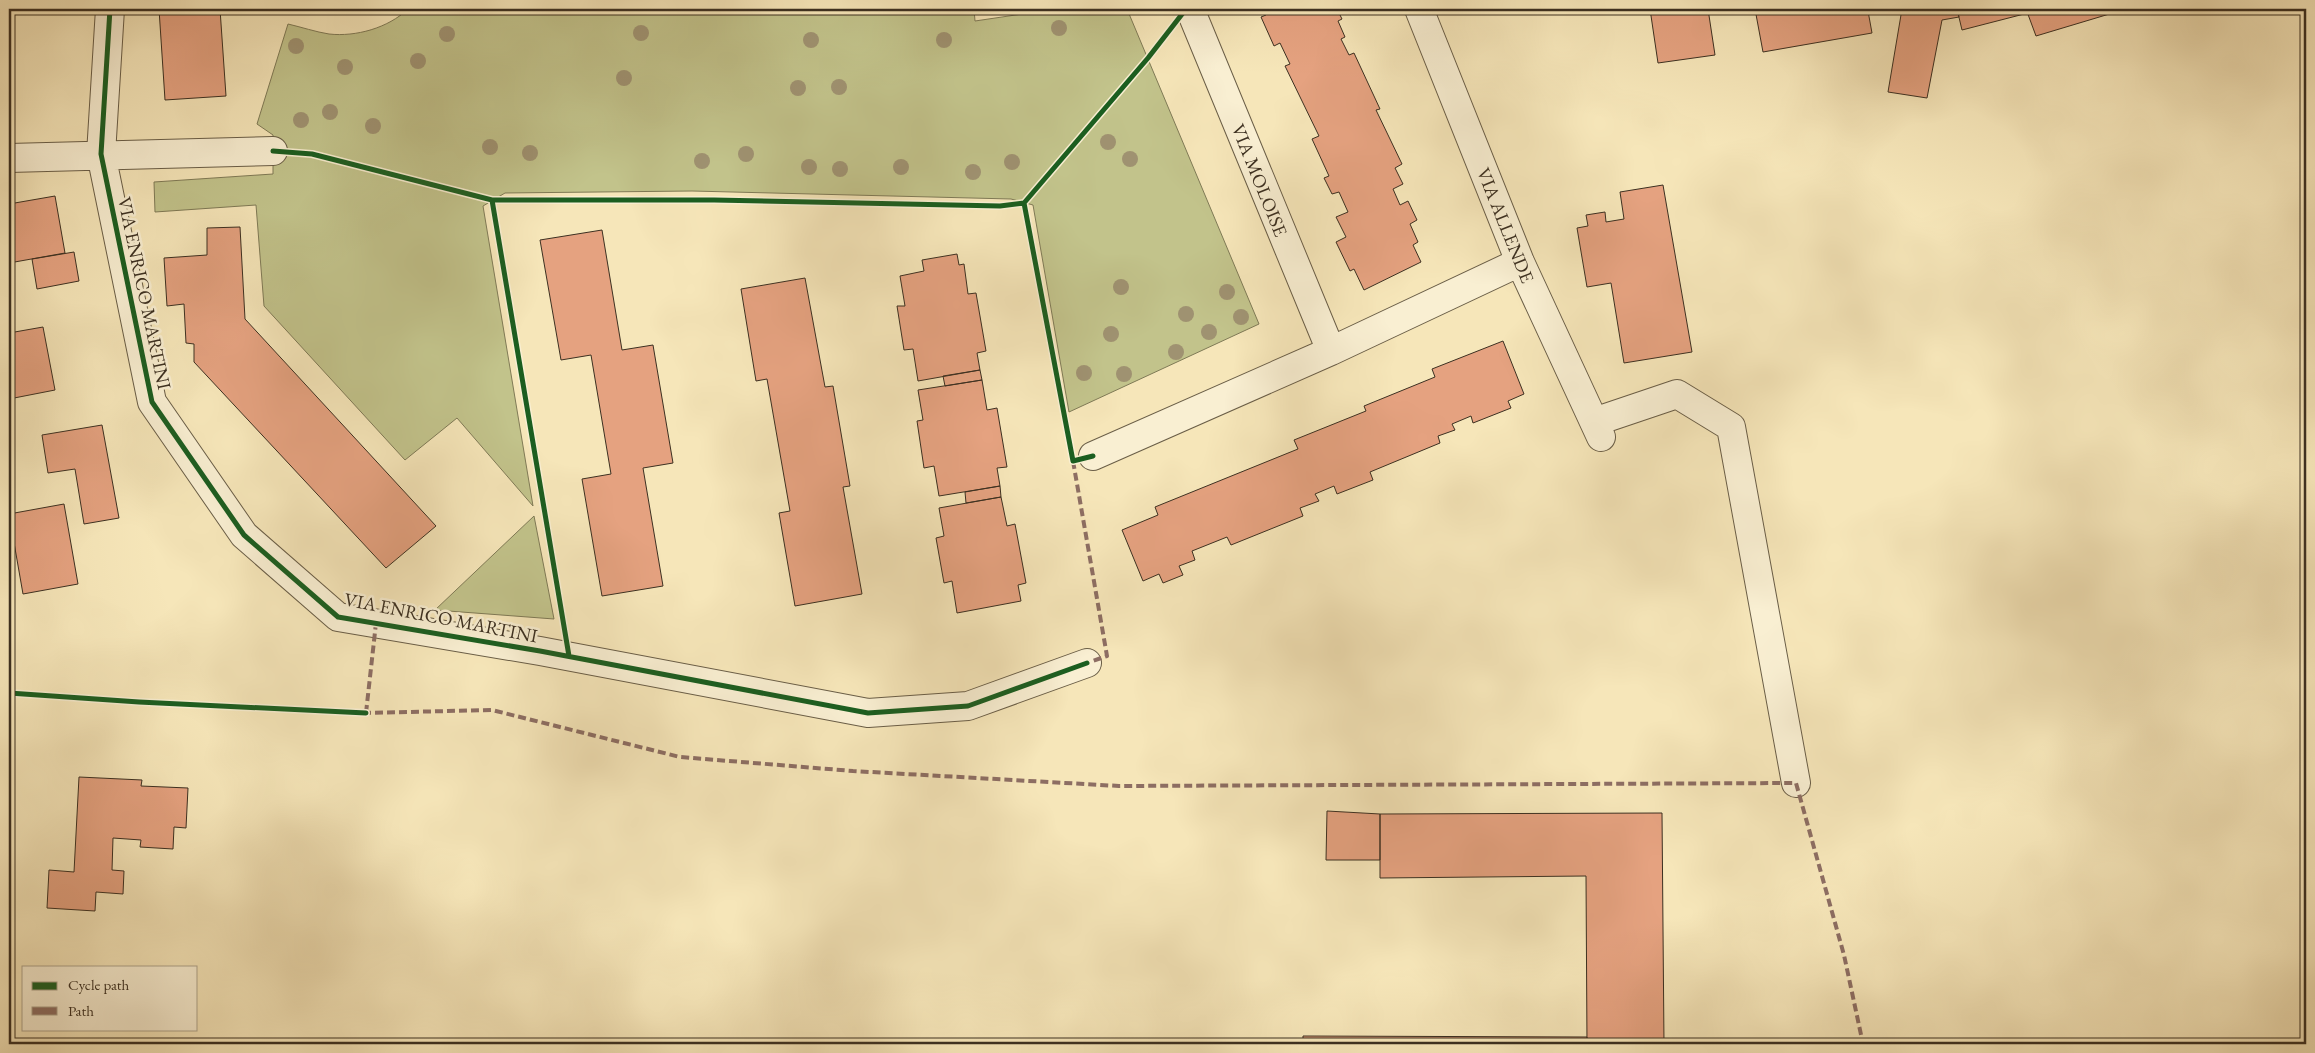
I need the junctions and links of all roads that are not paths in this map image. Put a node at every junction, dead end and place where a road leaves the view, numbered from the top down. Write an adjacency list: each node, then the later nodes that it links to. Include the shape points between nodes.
1 (110, 9): 5 (street, VIA ENRICO MARTINI)
2 (1190, 9): 8 (street, VIA MOLOISE)
3 (1419, 9): 7 (street, VIA ALLENDE)
4 (273, 151): 5 (street)
5 (101, 154): 6 (street); 10 (street, VIA ENRICO MARTINI, via 152,402 244,535 338,617 540,651 868,713 968,706)
6 (9, 158)
7 (1520, 262): 8 (street); 11 (street, VIA ALLENDE, via 1597,430 1678,394 1731,427)
8 (1331, 351): 9 (street)
9 (1093, 456)
10 (1087, 662)
11 (1796, 783)

